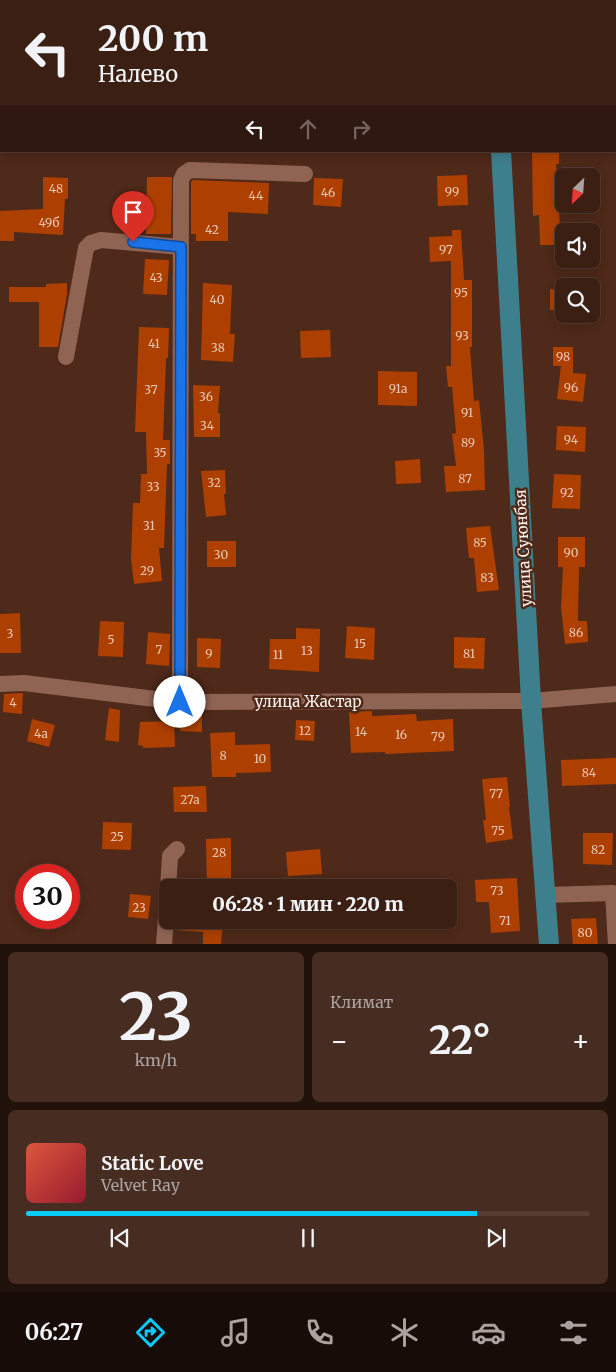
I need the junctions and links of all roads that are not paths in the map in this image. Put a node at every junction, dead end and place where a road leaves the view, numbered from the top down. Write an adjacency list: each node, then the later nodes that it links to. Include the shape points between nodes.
1 (501, 152): 7 (main road, улица Суюнбая)
2 (306, 174): 3 (street, via 190,170 181,180)
3 (181, 247): 4 (street, via 101,240 86,248); 8 (street)
4 (66, 357)
5 (0, 684): 8 (street, улица Жастар, via 24,683)
6 (616, 694): 7 (street, улица Жастар)
7 (531, 701): 8 (street, улица Жастар); 12 (main road, улица Суюнбая)
8 (180, 702)
9 (177, 848): 10 (street, via 170,856)
10 (169, 879)
11 (615, 893): 12 (street); 16 (street)
12 (545, 895): 15 (main road, улица Суюнбая)
13 (165, 929): 14 (street)
14 (164, 944)
15 (549, 944)
16 (616, 944)

